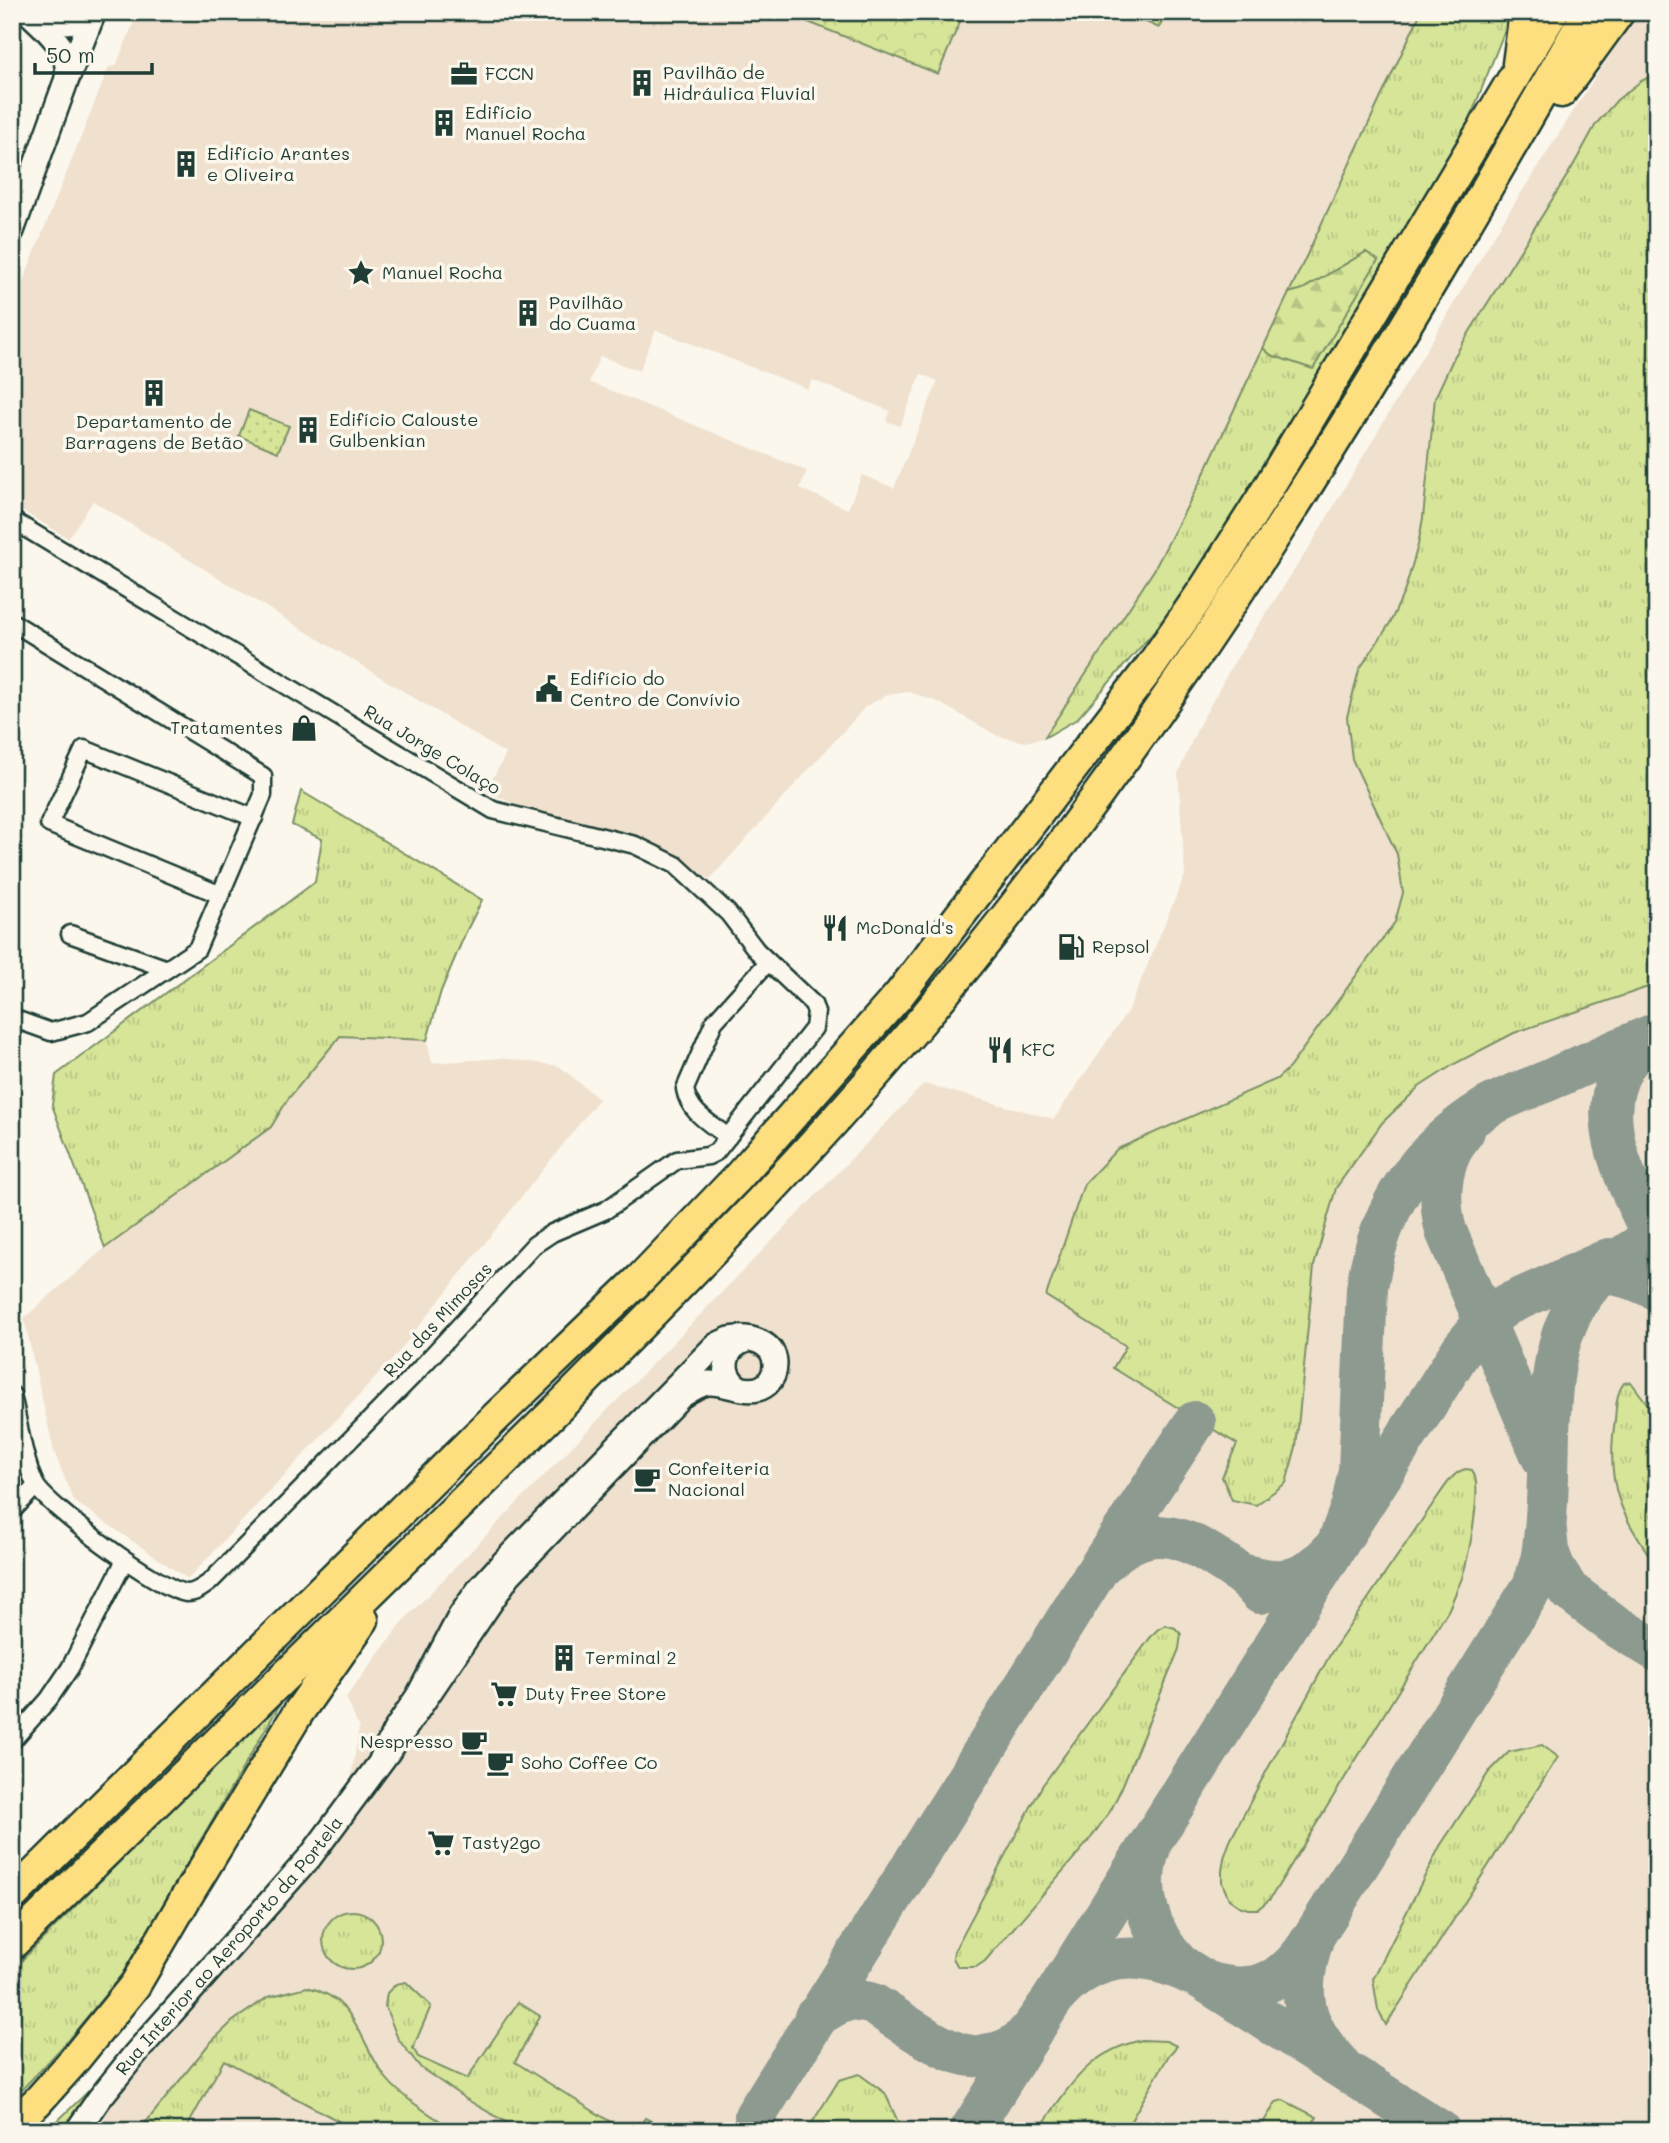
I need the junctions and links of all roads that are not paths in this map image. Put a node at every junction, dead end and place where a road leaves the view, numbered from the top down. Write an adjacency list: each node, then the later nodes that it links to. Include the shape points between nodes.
1 (28, 12): 9 (street, via 62,50 68,67)
2 (40, 12): 7 (street, via 64,22)
3 (1525, 12): 8 (highway)
4 (1553, 12): 8 (highway)
5 (1588, 12): 10 (highway)
6 (1619, 12): 10 (highway)
7 (88, 15): 9 (street)
8 (1517, 76): 31 (highway, via 1205,588 1151,666 899,995 641,1278)
9 (65, 84): 11 (street)
10 (1478, 206): 28 (highway, via 1230,606 1106,784 925,1017 654,1312)
11 (12, 231)
12 (12, 520): 17 (street, Rua Jorge Colaço, via 493,810 635,845 676,865 728,914)
13 (12, 622): 14 (street, via 263,776 263,795)
14 (254, 818): 15 (street); 15 (street, via 84,749 49,824)
15 (221, 895): 18 (street, via 197,949)
16 (70, 934): 18 (street)
17 (768, 962): 19 (street, Rua Jorge Colaço); 21 (street, via 714,1022 685,1089 691,1108)
18 (167, 969): 20 (street, via 88,1022 51,1032)
19 (816, 1012): 21 (street, Rua das Mimosas, via 814,1028)
20 (12, 1018)
21 (728, 1137): 27 (street, Rua das Mimosas, via 716,1152 677,1160 606,1210 534,1245 415,1374 210,1582 197,1591 175,1590)
22 (747, 1340): 23 (street, via 733,1347 725,1361 728,1376); 23 (street, via 765,1344 776,1366 763,1387); 30 (street, via 734,1338 705,1355 479,1589)
23 (738, 1387): 30 (street, via 706,1383 665,1411 509,1575)
24 (12, 1395): 25 (street)
25 (36, 1486): 26 (street); 27 (street)
26 (12, 1511)
27 (125, 1560): 29 (street, via 70,1668)
28 (402, 1564): 32 (highway); 33 (highway, via 298,1713 135,1985 71,2064)
29 (12, 1741)
30 (381, 1760): 34 (street, Rua Interior ao Aeroporto da Portela, via 310,1857 135,2054)
31 (12, 1896)
32 (12, 1944)
33 (12, 2124)
34 (77, 2131)

